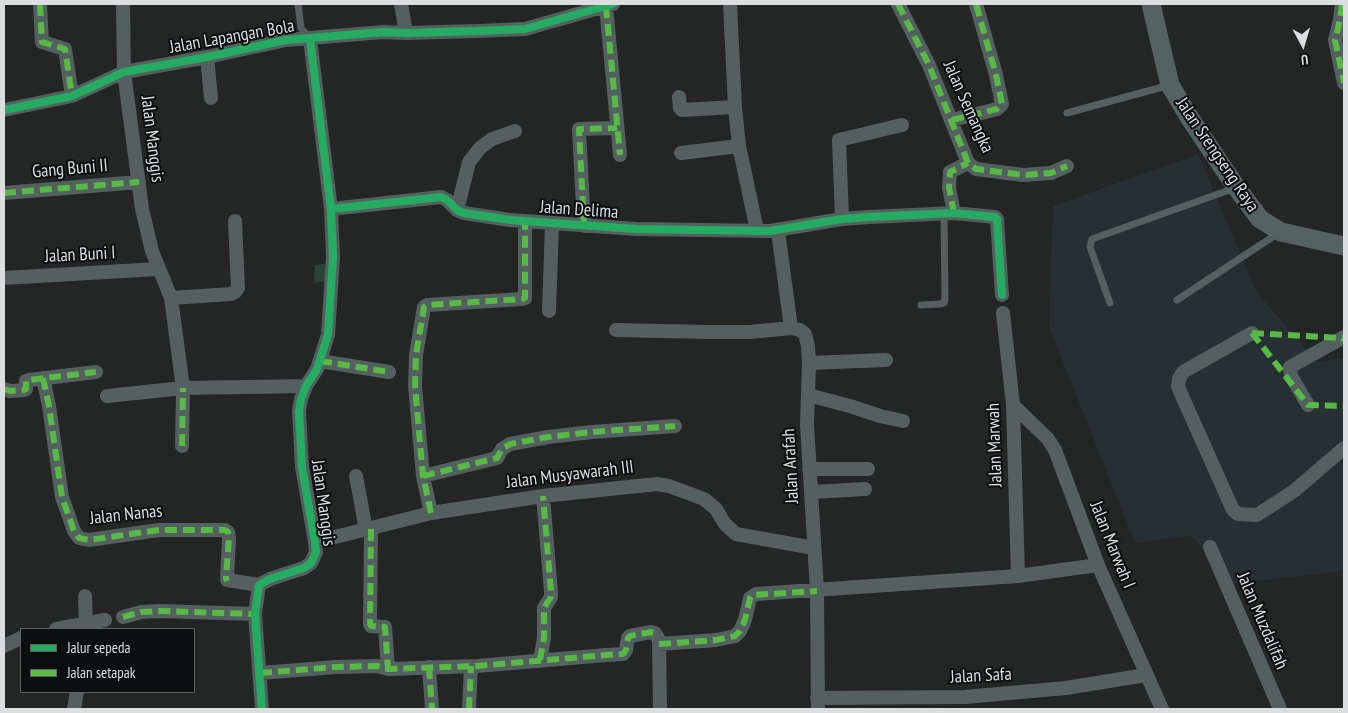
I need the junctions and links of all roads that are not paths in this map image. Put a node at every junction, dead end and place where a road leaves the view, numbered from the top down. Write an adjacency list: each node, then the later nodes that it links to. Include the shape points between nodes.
1 (40, 4): 18 (street, via 42,42 65,49)
2 (123, 4): 15 (street, Jalan Manggis)
3 (298, 4): 13 (lane, via 301,28)
4 (401, 4): 12 (street)
5 (730, 4): 21 (street)
6 (898, 4): 24 (street, Jalan Semangka)
7 (976, 4): 24 (street, via 1002,104 997,109)
8 (1151, 4): 17 (main road, Jalan Srengseng Raya)
9 (1342, 4): 16 (street, via 1335,40)
10 (610, 5): 11 (street, Jalan Lapangan Bola); 26 (street)
11 (572, 10): 12 (street, Jalan Lapangan Bola, via 525,28)
12 (406, 33): 13 (street, Jalan Lapangan Bola, via 374,32)
13 (310, 39): 14 (street, Jalan Lapangan Bola, via 286,40); 36 (street, Jalan Manggis)
14 (207, 57): 15 (street, Jalan Lapangan Bola); 20 (street)
15 (124, 72): 18 (street, Jalan Lapangan Bola); 33 (street, Jalan Manggis)
16 (1344, 84)
17 (1170, 85): 23 (lane); 34 (main road, Jalan Srengseng Raya)
18 (72, 96): 22 (street, Jalan Lapangan Bola)
19 (679, 97): 21 (street, via 682,110)
20 (211, 98)
21 (735, 107): 28 (street)
22 (4, 110)
23 (1067, 113)
24 (952, 120): 31 (street, Jalan Semangka)
25 (902, 125): 39 (street, via 839,140)
26 (617, 128): 30 (street); 43 (street, via 579,129)
27 (515, 131): 37 (street, via 492,139 469,162)
28 (740, 146): 29 (street); 44 (street)
29 (681, 153)
30 (620, 156)
31 (968, 164): 32 (street, Jalan Semangka, via 976,169 1023,175 1051,173); 38 (street, via 950,172)
32 (1067, 166)
33 (139, 182): 35 (street, Gang Buni II); 48 (street, Jalan Manggis, via 148,238)
34 (1236, 188): 46 (main road, Jalan Srengseng Raya, via 1260,219); 53 (lane, via 1092,239 1090,247)
35 (4, 193)
36 (331, 209): 37 (street, Jalan Delima, via 441,197); 62 (street, Jalan Manggis, via 331,300 328,335)
37 (457, 210): 41 (street, Jalan Delima)
38 (949, 213): 39 (street, Jalan Delima); 50 (street, Jalan Delima, via 997,219); 54 (lane, via 945,300 940,304)
39 (837, 220): 45 (street, Jalan Delima)
40 (235, 221): 51 (street, via 236,292)
41 (525, 222): 42 (street, Jalan Delima); 81 (street, via 525,298 424,307 415,372)
42 (552, 224): 43 (street, Jalan Delima); 55 (street)
43 (584, 226): 44 (street, Jalan Delima)
44 (758, 230): 45 (street, Jalan Delima)
45 (778, 231): 57 (street)
46 (1280, 232): 47 (main road, Jalan Srengseng Raya); 52 (lane)
47 (1344, 246)
48 (158, 269): 49 (street, Jalan Buni I); 51 (street, Jalan Manggis)
49 (4, 278)
50 (1002, 295)
51 (171, 298): 68 (street, Jalan Manggis)
52 (1177, 300)
53 (1110, 304)
54 (921, 305)
55 (549, 311)
56 (1003, 313): 72 (street, Jalan Marwah)
57 (791, 328): 58 (street, via 750,332); 63 (street, Jalan Arafah, via 805,334)
58 (616, 330)
59 (1252, 333): 77 (street, via 1183,372 1178,386 1233,510 1238,514 1257,515 1294,491)
60 (1344, 337): 73 (street, via 1290,367 1290,376)
61 (886, 360): 63 (street)
62 (320, 362): 65 (street); 67 (street, Jalan Manggis)
63 (809, 363): 70 (street, Jalan Arafah)
64 (96, 372): 66 (street)
65 (389, 372)
66 (43, 378): 69 (street, via 26,381 24,390); 92 (street, Jalan Nanas, via 62,497 79,538 89,540 159,530 225,530 229,538 226,580)
67 (306, 386): 68 (street); 87 (street, Jalan Manggis, via 298,422 302,467)
68 (183, 388): 71 (street); 76 (street, Jalan Manggis)
69 (4, 389)
70 (808, 395): 74 (street); 78 (street, Jalan Arafah)
71 (108, 396)
72 (1013, 405): 90 (street, Jalan Marwah I, via 1055,450); 91 (street, Jalan Marwah)
73 (1308, 405)
74 (903, 421)
75 (675, 426): 81 (street, via 592,432 510,444 497,458)
76 (182, 446)
77 (1344, 448)
78 (809, 469): 79 (street); 83 (street, Jalan Arafah)
79 (868, 469)
80 (356, 476): 86 (street)
81 (423, 476): 85 (street)
82 (865, 490): 83 (street)
83 (812, 492): 89 (street, Jalan Arafah)
84 (543, 496): 85 (street, Jalan Musyawarah III); 89 (street, Jalan Musyawarah III, via 643,484 669,486 704,499 736,534); 103 (street, via 552,592 544,608)
85 (431, 513): 86 (street, Jalan Musyawarah III)
86 (368, 530): 87 (street, Jalan Musyawarah III); 106 (street, via 370,624 385,627)
87 (316, 542): 92 (street, Jalan Manggis, via 315,557 311,563 270,578)
88 (1210, 547): 117 (street, Jalan Muzdalifah)
89 (814, 548): 93 (street, Jalan Arafah)
90 (1098, 565): 91 (street); 108 (street, Jalan Marwah I)
91 (1018, 576): 93 (street)
92 (259, 586): 95 (street)
93 (817, 591): 101 (street, via 752,596 746,620 735,636 716,640); 110 (street, Jalan Arafah)
94 (85, 596): 98 (street)
95 (255, 614): 96 (street, via 160,611); 107 (street)
96 (123, 617)
97 (106, 620): 98 (street)
98 (86, 626): 99 (street)
99 (66, 628)
100 (20, 638): 102 (street)
101 (658, 640): 103 (street, via 651,632 630,636 623,654); 115 (street)
102 (4, 646)
103 (540, 660): 104 (street)
104 (471, 666): 105 (street); 114 (street)
105 (429, 667): 106 (street); 113 (street)
106 (388, 669): 107 (street, via 376,666 336,667)
107 (260, 673): 112 (street)
108 (1146, 675): 110 (street, Jalan Safa, via 1066,688); 116 (street, Jalan Marwah I)
109 (77, 693): 111 (street)
110 (818, 704)
111 (74, 709)
112 (262, 709)
113 (432, 709)
114 (468, 709)
115 (660, 709)
116 (1162, 709)
117 (1280, 709)

